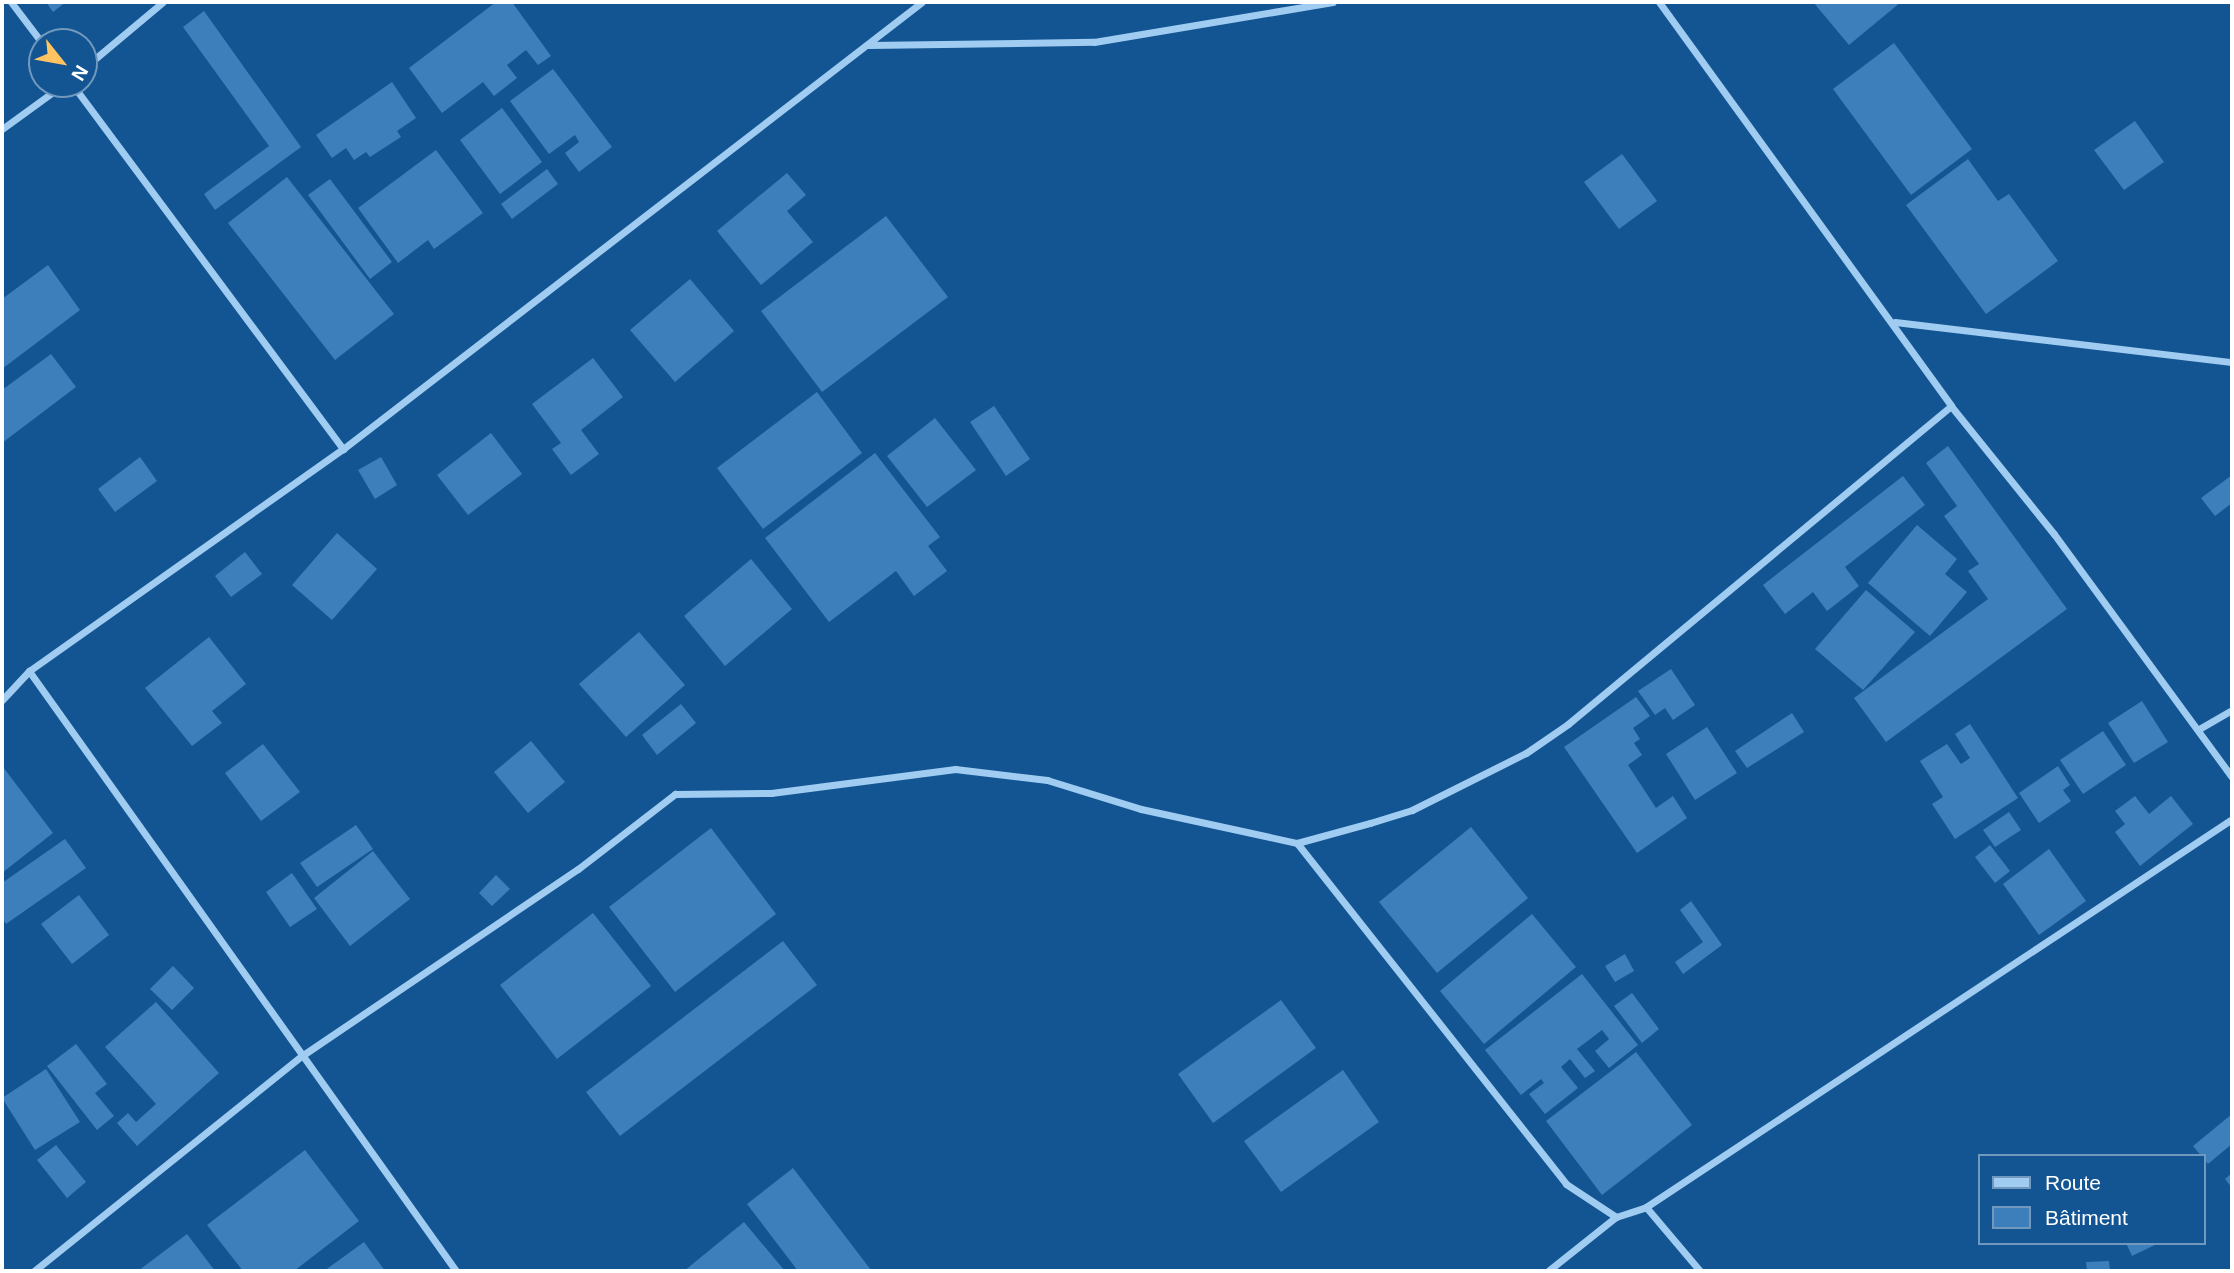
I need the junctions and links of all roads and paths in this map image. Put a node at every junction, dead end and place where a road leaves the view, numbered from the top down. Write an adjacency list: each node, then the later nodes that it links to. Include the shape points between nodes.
1 (11, 2): 6 (street)
2 (163, 2): 8 (street)
3 (922, 2): 7 (street)
4 (1333, 2): 7 (street, via 1094,42)
5 (1659, 2): 12 (street)
6 (31, 28)
7 (866, 45): 15 (street)
8 (98, 56)
9 (45, 98): 11 (street)
10 (82, 98): 15 (street)
11 (2, 129)
12 (1895, 322): 13 (street); 14 (street)
13 (2232, 362)
14 (1951, 405): 19 (street); 22 (street, via 1604,698 1526,753 1412,810)
15 (344, 449): 16 (street)
16 (29, 671): 17 (street); 23 (street)
17 (2, 700)
18 (2232, 710): 19 (street)
19 (2199, 729): 20 (street)
20 (2232, 777)
21 (2232, 820): 24 (street)
22 (1297, 843): 23 (street, via 1141,809 1047,780 955,769 771,793 675,793 578,869); 25 (street, via 1566,1184)
23 (303, 1055): 26 (street); 27 (street)
24 (1646, 1207): 25 (street); 29 (street)
25 (1616, 1217): 28 (street)
26 (34, 1271)
27 (456, 1271)
28 (1548, 1271)
29 (1700, 1271)

